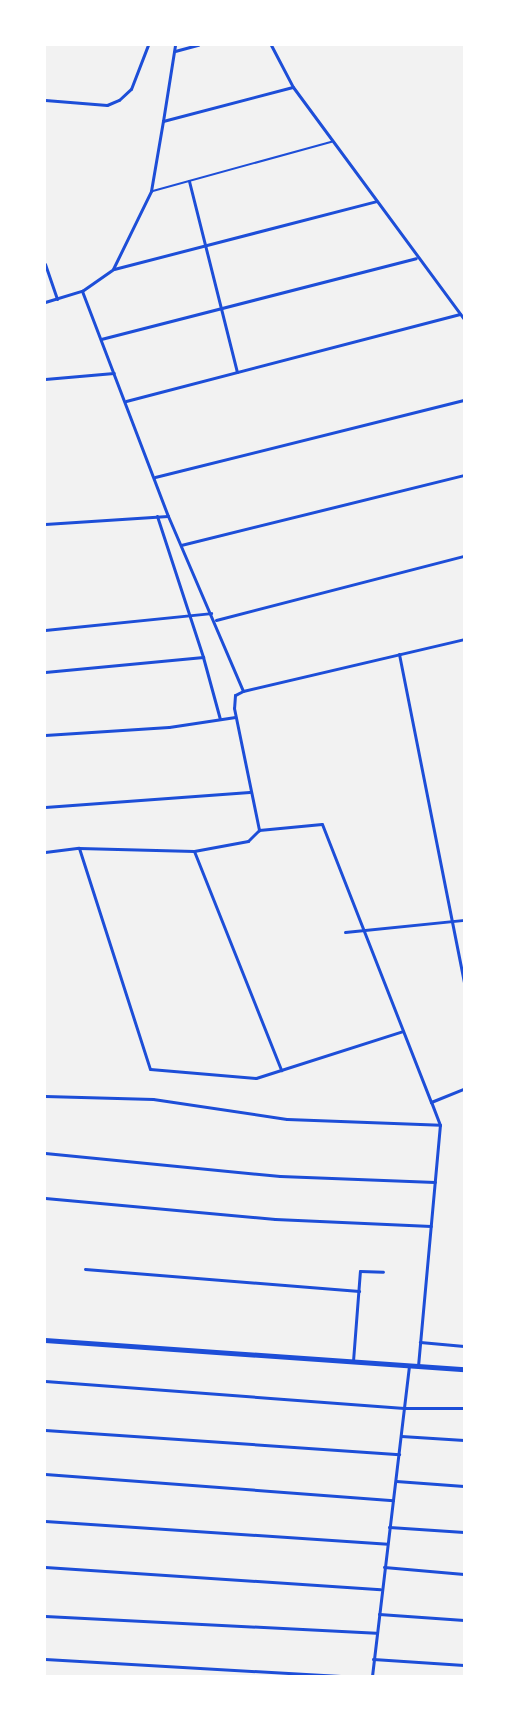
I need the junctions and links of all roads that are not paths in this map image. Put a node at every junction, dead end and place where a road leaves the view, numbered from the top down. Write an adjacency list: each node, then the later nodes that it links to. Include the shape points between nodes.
1 (148, 45): 7 (street, via 131,89 119,100 107,105)
2 (175, 45): 5 (street)
3 (198, 45): 5 (street)
4 (271, 45): 6 (street)
5 (175, 51): 8 (street)
6 (293, 87): 8 (street); 9 (street)
7 (45, 100)
8 (164, 121): 11 (street)
9 (332, 142): 10 (lane); 12 (street)
10 (189, 181): 11 (lane); 13 (street)
11 (151, 191): 16 (street)
12 (376, 201): 13 (street); 14 (street)
13 (204, 246): 16 (street); 20 (street)
14 (416, 258): 20 (street); 21 (street)
15 (45, 264): 18 (street)
16 (113, 269): 17 (street)
17 (82, 291): 18 (street); 23 (street)
18 (57, 299): 19 (street)
19 (45, 302)
20 (220, 309): 23 (street); 24 (street)
21 (460, 314): 22 (street); 24 (street)
22 (464, 319)
23 (101, 339): 25 (street)
24 (237, 372): 28 (street)
25 (114, 373): 26 (street); 28 (street)
26 (45, 379)
27 (464, 400): 30 (street)
28 (126, 401): 30 (street)
29 (464, 475): 34 (street)
30 (155, 477): 32 (street)
31 (157, 516): 32 (street); 33 (street); 37 (street)
32 (168, 516): 34 (street)
33 (45, 524)
34 (181, 545): 36 (street)
35 (464, 556): 38 (street)
36 (211, 612): 37 (street); 38 (street)
37 (192, 617): 39 (street); 42 (street)
38 (216, 620): 44 (street)
39 (45, 630)
40 (464, 639): 41 (street)
41 (399, 654): 44 (street); 55 (street)
42 (203, 657): 43 (street); 46 (street)
43 (45, 672)
44 (243, 691): 45 (street, via 235,695)
45 (235, 717): 46 (street); 48 (street)
46 (220, 718): 47 (street, via 169,727)
47 (45, 735)
48 (249, 792): 49 (street); 50 (street)
49 (45, 807)
50 (259, 830): 52 (street, via 248,841); 56 (street, via 322,824)
51 (79, 848): 52 (street); 53 (street); 61 (street, via 150,1069 256,1078)
52 (194, 851): 61 (street)
53 (45, 852)
54 (464, 920): 55 (street)
55 (451, 921): 56 (street); 58 (street)
56 (363, 929): 57 (street); 60 (street)
57 (345, 932)
58 (462, 966): 59 (street)
59 (464, 983)
60 (403, 1031): 61 (street); 64 (street)
61 (281, 1070)
62 (464, 1089): 64 (street)
63 (45, 1096): 65 (street, via 153,1099 287,1119)
64 (431, 1102): 65 (street)
65 (440, 1125): 67 (street)
66 (45, 1153): 67 (street, via 280,1176)
67 (435, 1182): 69 (street)
68 (45, 1198): 69 (street, via 275,1219)
69 (430, 1226): 74 (street)
70 (85, 1269): 72 (street)
71 (383, 1272): 72 (street, via 360,1270)
72 (359, 1291): 76 (street)
73 (45, 1341): 76 (main road)
74 (420, 1342): 75 (street); 78 (street)
75 (464, 1346)
76 (353, 1361): 77 (main road)
77 (409, 1365): 78 (main road); 81 (street)
78 (418, 1366): 79 (main road)
79 (464, 1370)
80 (45, 1382): 81 (street)
81 (404, 1408): 82 (street); 84 (street)
82 (464, 1408)
83 (45, 1430): 86 (street)
84 (401, 1436): 85 (street); 86 (street)
85 (464, 1440)
86 (399, 1454): 88 (street)
87 (45, 1474): 90 (street)
88 (396, 1481): 89 (street); 90 (street)
89 (464, 1486)
90 (393, 1500): 92 (street)
91 (45, 1521): 94 (street)
92 (389, 1527): 93 (street); 94 (street)
93 (464, 1532)
94 (387, 1544): 96 (street)
95 (45, 1567): 98 (street)
96 (384, 1567): 97 (street); 98 (street)
97 (464, 1574)
98 (380, 1589): 99 (street)
99 (379, 1614): 101 (street); 102 (street)
100 (45, 1616): 102 (street)
101 (464, 1620)
102 (376, 1633): 104 (street)
103 (45, 1659): 106 (street)
104 (373, 1659): 105 (street); 107 (street)
105 (464, 1665)
106 (341, 1676)
107 (372, 1676)

